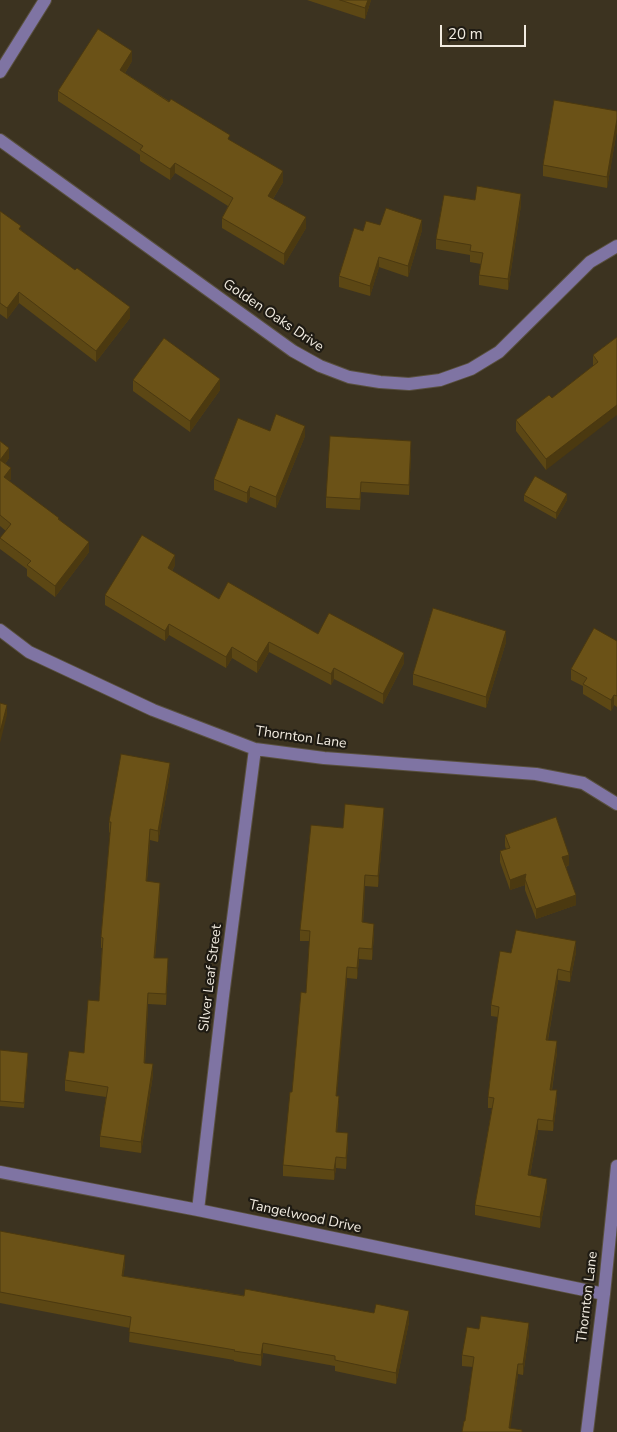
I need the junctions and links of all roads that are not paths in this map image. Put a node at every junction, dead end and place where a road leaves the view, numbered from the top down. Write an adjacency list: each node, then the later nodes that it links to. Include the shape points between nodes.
1 (45, 0): 2 (street)
2 (0, 72)
3 (0, 140): 4 (street, Golden Oaks Drive, via 292,352 349,377 409,384 440,380 471,369 498,352 590,262)
4 (617, 246)
5 (0, 630): 6 (street, Thornton Lane, via 29,652 153,710)
6 (255, 749): 7 (street, Thornton Lane, via 324,758 536,774 583,783); 10 (street, Silver Leaf Street)
7 (617, 804)
8 (617, 1166): 11 (street, Thornton Lane)
9 (0, 1172): 10 (street, Tangelwood Drive)
10 (198, 1210): 11 (street, Tangelwood Drive)
11 (604, 1294): 12 (street, Thornton Lane)
12 (587, 1432)

